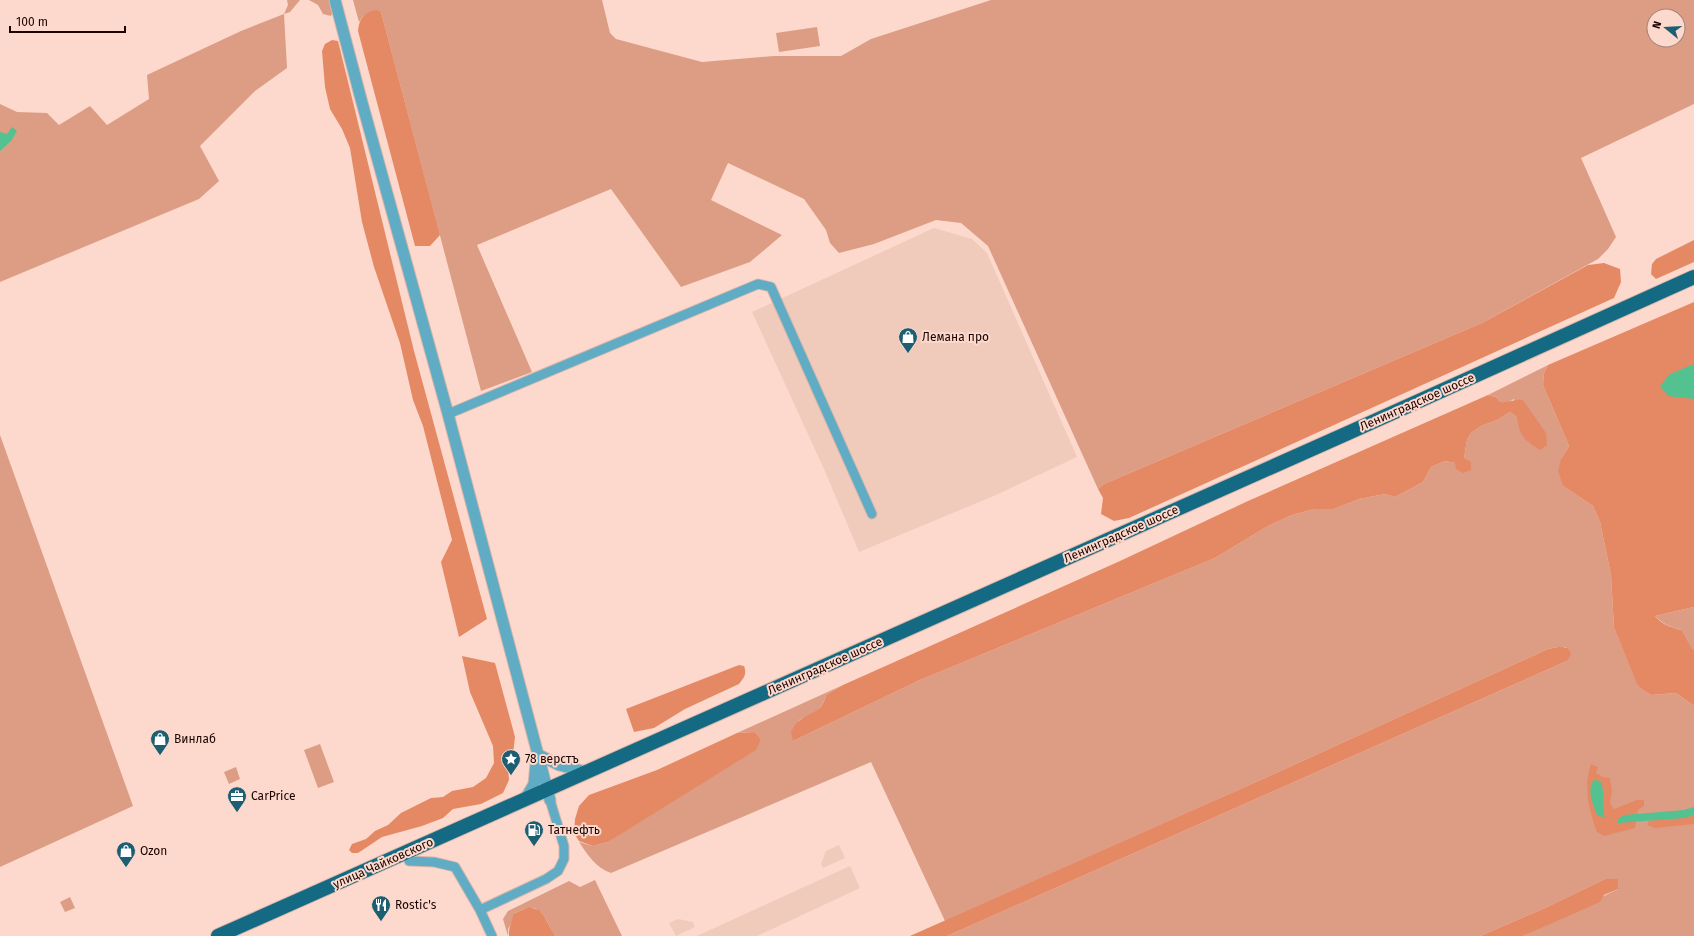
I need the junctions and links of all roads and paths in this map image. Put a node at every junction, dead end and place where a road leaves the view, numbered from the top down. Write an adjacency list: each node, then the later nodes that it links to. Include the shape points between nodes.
1 (335, 0): 4 (street)
2 (1694, 277): 7 (highway, Ленинградское шоссе)
3 (1694, 286): 8 (highway, Ленинградское шоссе, via 1352,442)
4 (448, 414): 5 (street, via 758,284 771,287); 6 (street)
5 (872, 514)
6 (537, 754): 7 (street, via 559,765); 8 (street); 9 (street, via 534,784)
7 (586, 772): 8 (highway, Ленинградское шоссе)
8 (548, 795): 9 (highway, улица Чайковского); 10 (highway, улица Чайковского); 11 (street, via 564,846 564,860 558,871 546,880)
9 (524, 801): 12 (highway, улица Чайковского)
10 (409, 861): 11 (street, via 434,862 455,867); 13 (highway, улица Чайковского)
11 (480, 910): 14 (street)
12 (218, 936)
13 (241, 936)
14 (492, 936)

